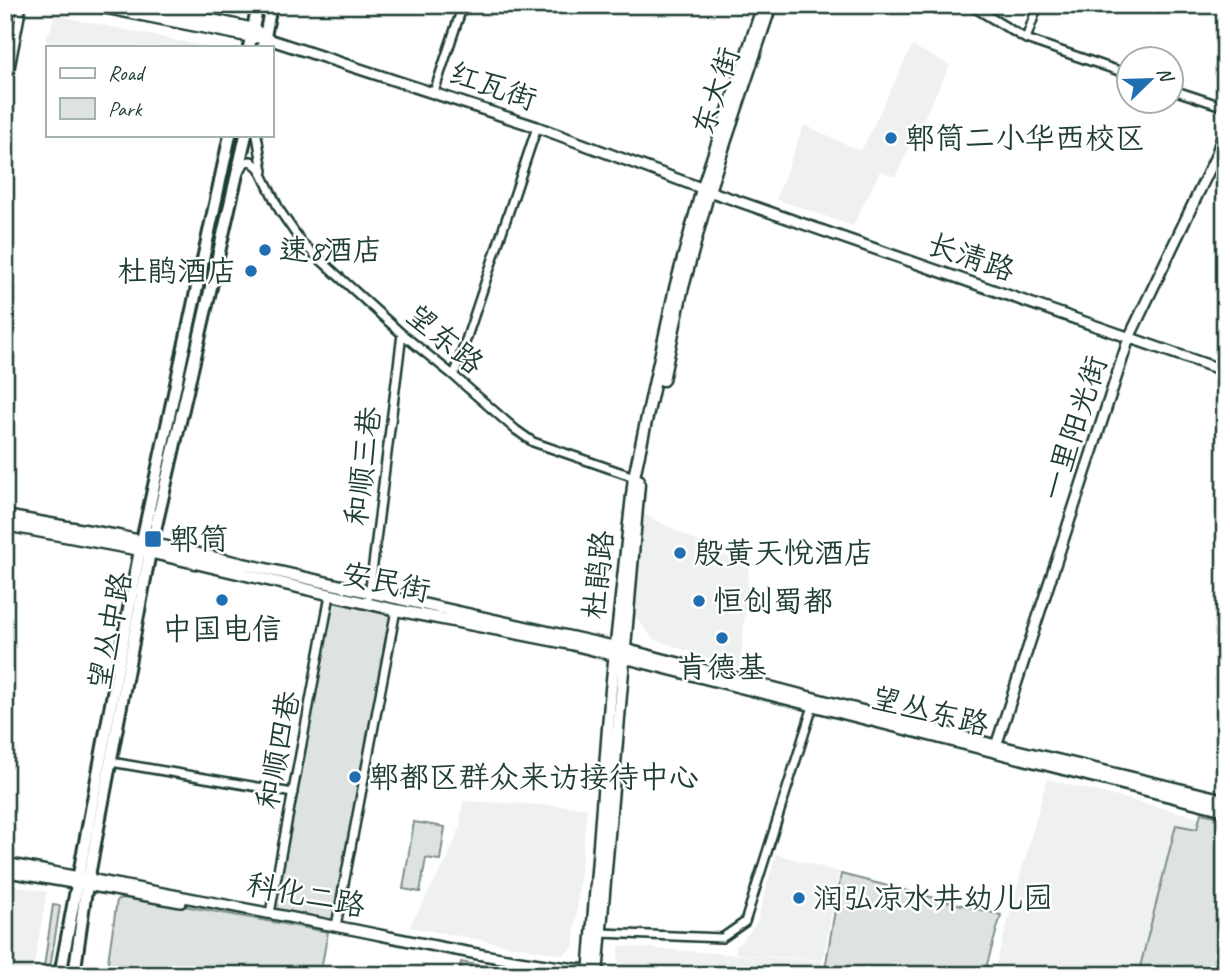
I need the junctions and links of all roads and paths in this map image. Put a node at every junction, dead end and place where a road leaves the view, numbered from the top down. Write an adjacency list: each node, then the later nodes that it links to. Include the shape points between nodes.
1 (22, 5): 17 (street)
2 (92, 5): 11 (main road)
3 (142, 5): 11 (main road)
4 (258, 5): 11 (main road)
5 (271, 5): 13 (main road)
6 (463, 5): 15 (street)
7 (763, 5): 26 (main road, 东大街)
8 (771, 5): 26 (main road, 东大街)
9 (970, 5): 12 (street)
10 (1038, 5): 12 (street)
11 (252, 38): 13 (main road)
12 (1026, 39): 14 (street)
13 (264, 43): 15 (street, 红瓦街)
14 (1114, 69)
15 (434, 92): 19 (street, 红瓦街)
16 (1184, 93): 18 (street)
17 (5, 94)
18 (1225, 107)
19 (537, 127): 26 (street, 红瓦街); 30 (street)
20 (1225, 128): 28 (street, 一里阳光街)
21 (230, 136): 34 (main road, 望丛中路)
22 (246, 136): 24 (main road, 望丛中路)
23 (257, 136): 25 (street, 望东路)
24 (238, 173): 25 (street, via 251,161); 34 (main road, 望丛中路)
25 (263, 179): 27 (street, 望东路, via 302,243)
26 (706, 190): 28 (street, 长清路); 31 (main road, 杜鹃路)
27 (402, 334): 30 (street, 望东路); 35 (street, 和顺三巷)
28 (1129, 338): 29 (street, 长清路); 41 (street, 一里阳光街)
29 (1225, 371)
30 (453, 375): 31 (street, 望东路, via 533,442)
31 (637, 478): 39 (main road, 杜鹃路)
32 (5, 516): 34 (main road)
33 (5, 525): 34 (main road)
34 (146, 546): 35 (main road, 安民街); 36 (main road, 安民街); 42 (main road, 望丛中路); 48 (main road, 望丛中路)
35 (370, 592): 37 (street, 和顺三巷); 39 (main road, 安民街)
36 (330, 595): 37 (main road, 安民街); 43 (street, 和顺四巷)
37 (368, 603): 38 (main road, 安民街)
38 (396, 610): 39 (main road, 安民街); 50 (street)
39 (620, 652): 40 (main road, 望丛东路); 41 (main road, 望丛东路); 51 (main road, 杜鹃路); 52 (main road, 杜鹃路)
40 (813, 706): 41 (main road, 望丛东路); 51 (street, via 745,922 722,937)
41 (995, 749): 44 (main road, 望丛东路); 45 (main road, 望丛东路)
42 (111, 762): 43 (street); 48 (main road, 望丛中路)
43 (293, 793): 49 (street, 和顺四巷)
44 (1225, 800)
45 (1225, 810)
46 (5, 863): 48 (street, 科化二路)
47 (5, 871): 48 (main road)
48 (83, 880): 49 (street, 科化二路); 52 (street, via 562,973); 53 (main road, 望丛中路); 54 (main road, 望丛中路)
49 (270, 913): 50 (street, 科化二路)
50 (336, 926): 52 (street, 科化二路)
51 (602, 933): 52 (main road, 杜鹃路)
52 (591, 973)
53 (60, 975)
54 (74, 975)

